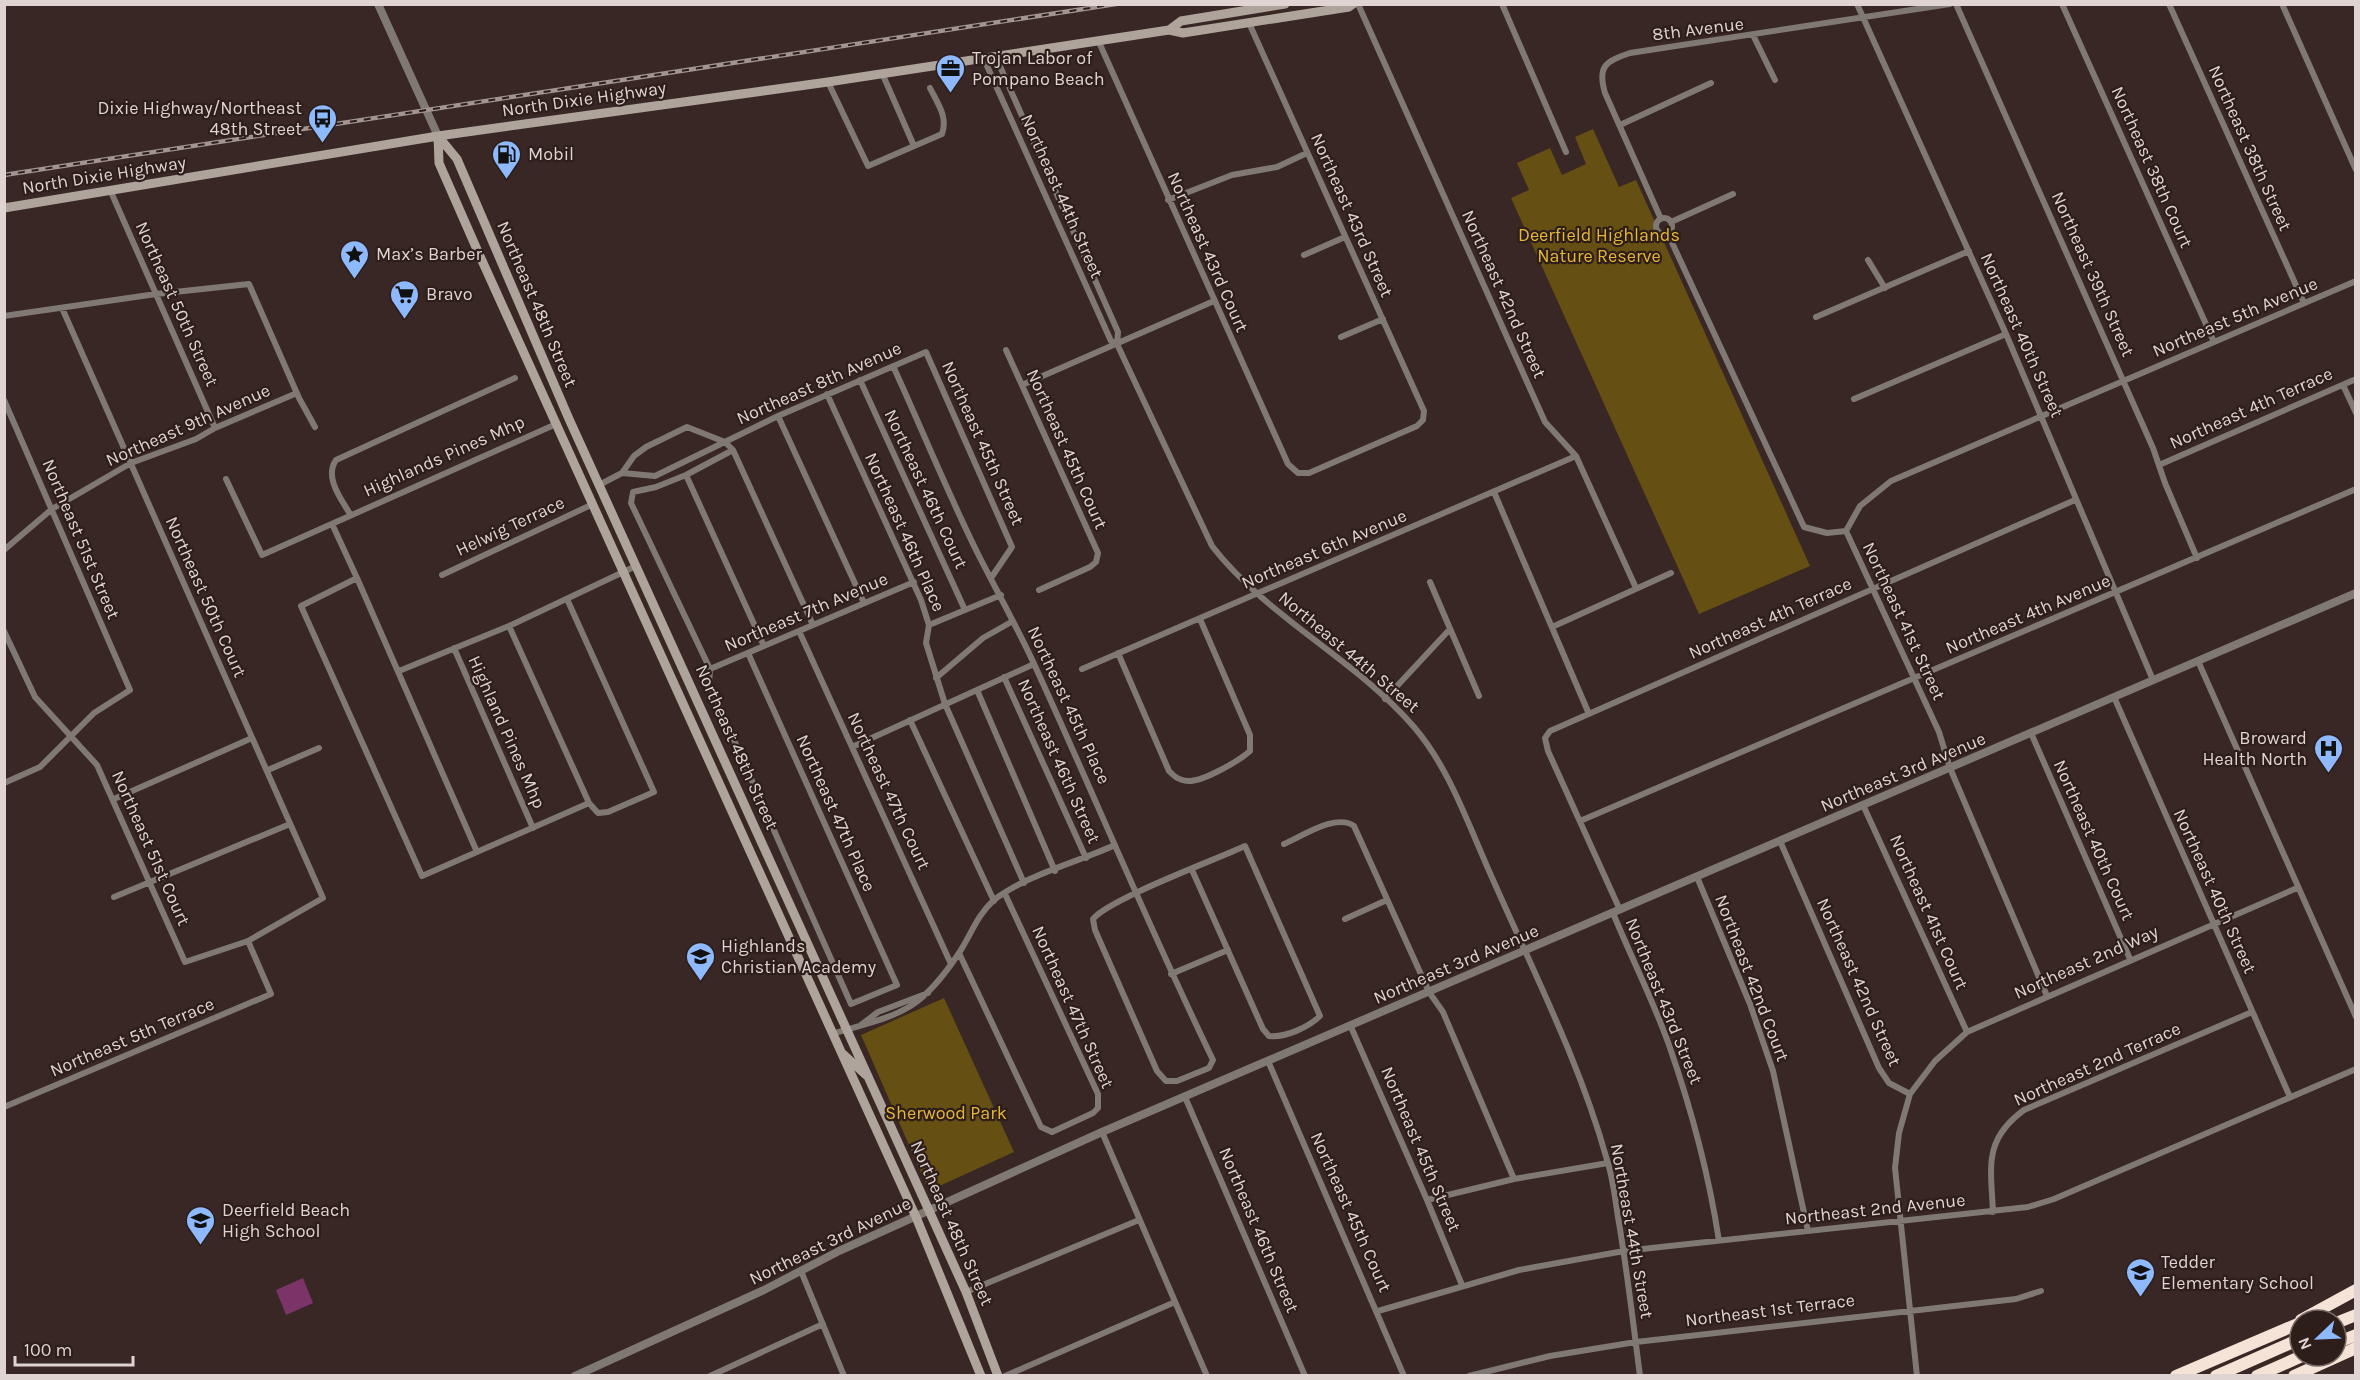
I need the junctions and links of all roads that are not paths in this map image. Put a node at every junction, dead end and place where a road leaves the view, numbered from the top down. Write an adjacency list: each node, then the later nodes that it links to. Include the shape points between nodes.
1 (378, 4): 25 (street, Northeast 48th Street)
2 (1285, 4): 14 (main road, North Dixie Highway, via 1181,21)
3 (1353, 4): 13 (main road, North Dixie Highway)
4 (1358, 4): 77 (street, Northeast 42nd Street, via 1545,422)
5 (1502, 4): 27 (street)
6 (1857, 4): 12 (street, Northeast 40th Street)
7 (1950, 4): 12 (street)
8 (1956, 4): 60 (street, Northeast 39th Street)
9 (2062, 4): 52 (street, Northeast 38th Court)
10 (2169, 4): 45 (street, Northeast 38th Street)
11 (2282, 4): 29 (street)
12 (1863, 19): 15 (street); 38 (street, Northeast 40th Street)
13 (1250, 23): 14 (main road, North Dixie Highway, via 1183,33); 28 (street, Northeast 43rd Street)
14 (1169, 30): 16 (main road, North Dixie Highway)
15 (1753, 35): 20 (street, 8th Avenue); 24 (street, 8th Avenue, via 1612,59 1603,68 1602,81)
16 (1098, 40): 17 (main road, North Dixie Highway); 32 (street, Northeast 43rd Court)
17 (995, 55): 18 (main road, North Dixie Highway); 53 (street, Northeast 44th Street, via 1118,332)
18 (983, 57): 19 (main road, North Dixie Highway); 53 (street, Northeast 44th Street, via 1111,341)
19 (882, 73): 21 (main road, North Dixie Highway); 26 (street)
20 (1775, 80)
21 (828, 82): 25 (main road, North Dixie Highway); 26 (street, via 868,166)
22 (1711, 83): 24 (street)
23 (930, 88): 26 (street, via 945,124 942,134)
24 (1620, 125): 34 (street)
25 (438, 136): 30 (main road, North Dixie Highway); 67 (main road, Northeast 48th Street, via 440,163); 83 (main road, Northeast 48th Street, via 457,159)
26 (914, 146)
27 (1566, 152)
28 (1307, 153): 32 (street, via 1277,167 1232,175); 37 (street, Northeast 43rd Street)
29 (2355, 170)
30 (111, 192): 33 (main road, North Dixie Highway); 43 (street, Northeast 50th Street)
31 (1732, 194): 35 (street)
32 (1168, 200): 44 (street, Northeast 43rd Court)
33 (4, 207)
34 (1661, 219): 35 (street); 36 (street, via 1656,230)
35 (1671, 222): 36 (street)
36 (1668, 234): 91 (street, Northeast 41st Street, via 1794,512 1804,527 1813,532)
37 (1345, 237): 39 (street); 49 (street, Northeast 43rd Street)
38 (1969, 251): 42 (street); 50 (street, Northeast 40th Street)
39 (1304, 255)
40 (1868, 260): 42 (street)
41 (2355, 281): 45 (street, Northeast 5th Avenue)
42 (1884, 288): 48 (street)
43 (156, 294): 46 (street); 63 (street, via 249,284); 74 (street, Northeast 50th Street)
44 (1215, 302): 53 (street); 71 (street, Northeast 43rd Court, via 1288,464 1298,473 1309,473)
45 (2304, 303): 52 (street, Northeast 5th Avenue)
46 (62, 308): 47 (street); 78 (street, Northeast 50th Court)
47 (4, 316)
48 (1816, 317)
49 (1383, 319): 51 (street); 71 (street, Northeast 43rd Street, via 1424,411)
50 (2006, 334): 65 (street); 70 (street, Northeast 40th Street)
51 (1341, 337)
52 (2214, 342): 60 (street, Northeast 5th Avenue)
53 (1117, 344): 61 (street); 107 (street, Northeast 44th Street, via 1212,546)
54 (1006, 350): 61 (street, Northeast 45th Court)
55 (926, 352): 56 (street, Northeast 8th Avenue); 99 (street, Northeast 45th Street, via 1012,547)
56 (893, 366): 59 (street, Northeast 8th Avenue); 99 (street, Northeast 45th Place)
57 (515, 378): 89 (street, Highlands Pines Mhp, via 336,460 332,475)
58 (2355, 379): 62 (street, Northeast 4th Terrace)
59 (860, 380): 64 (street, Northeast 8th Avenue); 111 (street, Northeast 46th Court)
60 (2124, 381): 70 (street, Northeast 5th Avenue); 79 (street, Northeast 39th Street)
61 (1022, 385): 104 (street, Northeast 45th Court, via 1098,553 1090,567)
62 (2343, 385): 68 (street); 79 (street, Northeast 4th Terrace)
63 (297, 393): 73 (street); 74 (street, Northeast 9th Avenue)
64 (827, 394): 69 (street, Northeast 8th Avenue); 100 (street, Northeast 46th Place)
65 (1854, 399)
66 (4, 400): 88 (street, Northeast 51st Street)
67 (546, 405): 72 (main road, Northeast 48th Street); 83 (main road, via 557,419 584,478)
68 (2355, 413)
69 (778, 416): 75 (street, Northeast 8th Avenue); 110 (street)
70 (2041, 417): 86 (street, Northeast 40th Street); 91 (street, Northeast 5th Avenue, via 1891,481 1860,507)
71 (1423, 420)
72 (554, 425): 87 (main road, Northeast 48th Street); 89 (street, Highlands Pines Mhp)
73 (315, 427)
74 (215, 428): 78 (street, Northeast 9th Avenue)
75 (725, 441): 76 (street); 80 (street, Northeast 8th Avenue, via 655,476); 80 (street, Northeast 8th Avenue, via 687,427 646,447)
76 (734, 450): 81 (street, Northeast 8th Avenue); 114 (street)
77 (1576, 456): 85 (street, Northeast 6th Avenue); 102 (street, Northeast 42nd Street)
78 (131, 463): 88 (street, Northeast 9th Avenue); 143 (street, Northeast 50th Court)
79 (2159, 465): 93 (street, Northeast 39th Street)
80 (622, 473): 83 (street, Northeast 8th Avenue)
81 (687, 475): 121 (street); 127 (street, Northeast 8th Avenue, via 633,492 631,503)
82 (226, 479): 90 (street, via 262,555)
83 (599, 485): 94 (main road, Northeast 48th Street)
84 (2355, 489): 93 (street, Northeast 4th Avenue)
85 (1494, 492): 107 (street, Northeast 6th Avenue); 117 (street)
86 (2075, 500): 103 (street, Northeast 4th Terrace); 105 (street, Northeast 40th Street)
87 (591, 505): 95 (main road, Northeast 48th Street); 97 (street, Helwig Terrace)
88 (52, 509): 92 (street, Northeast 9th Avenue); 142 (street, Northeast 51st Street, via 130,690 94,713)
89 (350, 514): 90 (street)
90 (333, 526): 98 (street)
91 (1846, 531): 103 (street, Northeast 41st Street)
92 (4, 550)
93 (2197, 558): 105 (street, Northeast 4th Avenue)
94 (636, 566): 95 (street); 187 (main road, Northeast 48th Street)
95 (622, 573): 109 (street); 189 (main road, Northeast 48th Street)
96 (1671, 573): 102 (street)
97 (442, 575)
98 (357, 578): 129 (street); 159 (street, via 301,606 422,876)
99 (991, 578): 108 (street, Northeast 45th Place)
100 (914, 582): 110 (street, Northeast 7th Avenue); 115 (street, Northeast 46th Place)
101 (1430, 582): 118 (street)
102 (1636, 588): 117 (street)
103 (1874, 588): 132 (street, Northeast 41st Street); 139 (street, Northeast 4th Terrace)
104 (1040, 590)
105 (2115, 593): 132 (street, Northeast 4th Avenue); 133 (street, Northeast 40th Street)
106 (2355, 593): 125 (street, Northeast 3rd Avenue)
107 (1258, 594): 112 (street, Northeast 6th Avenue); 137 (street, Northeast 44th Street)
108 (1001, 595): 111 (street); 113 (street, Northeast 45th Place)
109 (567, 599): 116 (street); 151 (street, via 654,792 608,812 598,813)
110 (864, 603): 114 (street, Northeast 7th Avenue)
111 (965, 610): 115 (street)
112 (1200, 619): 124 (street, Northeast 6th Avenue); 124 (street, via 1250,735 1250,751 1239,761 1191,781 1168,771)
113 (1014, 621): 126 (street, Northeast 45th Place); 131 (street, via 983,638)
114 (813, 625): 120 (street, Northeast 7th Avenue)
115 (929, 625): 131 (street, Northeast 46th Place, via 926,643)
116 (509, 626): 122 (street); 151 (street)
117 (1552, 627): 139 (street)
118 (1450, 629): 135 (street); 137 (street)
119 (4, 631): 142 (street, Northeast 51st Court, via 35,697)
120 (799, 631): 121 (street, Northeast 7th Avenue); 145 (street, Northeast 47th Court)
121 (764, 646): 123 (street, Northeast 7th Avenue)
122 (454, 648): 129 (street); 155 (street, Highland Pines Mhp)
123 (748, 653): 127 (street, Northeast 7th Avenue); 127 (street, Northeast 47th Place, via 897,985 851,1004 709,684)
124 (1118, 653): 128 (street, Northeast 6th Avenue)
125 (2198, 661): 133 (street, Northeast 3rd Avenue); 166 (street)
126 (1034, 664): 130 (street); 158 (street, Northeast 45th Place)
127 (710, 669)
128 (1082, 669)
129 (399, 670): 159 (street)
130 (1004, 677): 134 (street); 160 (street, Northeast 46th Street)
131 (936, 678): 138 (street, Northeast 46th Place)
132 (1915, 678): 147 (street, Northeast 41st Street); 153 (street, Northeast 4th Avenue)
133 (2153, 680): 136 (street, Northeast 3rd Avenue)
134 (977, 690): 138 (street); 162 (street)
135 (1479, 696)
136 (2114, 697): 141 (street, Northeast 3rd Avenue); 174 (street, Northeast 40th Street)
137 (1385, 699): 177 (street, Northeast 44th Street, via 1414,727 1447,778)
138 (945, 704): 140 (street); 165 (street, Northeast 46th Place)
139 (1589, 714): 144 (street, Northeast 4th Terrace, via 1550,731)
140 (910, 720): 145 (street); 171 (street)
141 (2031, 733): 147 (street, Northeast 3rd Avenue); 179 (street, Northeast 40th Court)
142 (71, 737): 149 (street, via 40,767); 150 (street, Northeast 51st Court, via 97,765)
143 (252, 738): 148 (street, Northeast 50th Court); 150 (street)
144 (1545, 738): 153 (street, Northeast 43rd Street)
145 (852, 747): 180 (street, Northeast 47th Court)
146 (319, 748): 148 (street)
147 (1950, 768): 152 (street, Northeast 3rd Avenue); 183 (street, Northeast 41st Street)
148 (268, 770): 154 (street, Northeast 50th Court)
149 (4, 783)
150 (114, 799): 164 (street, Northeast 51st Court)
151 (589, 803): 155 (street)
152 (1863, 805): 156 (street, Northeast 3rd Avenue); 188 (street, Northeast 41st Court)
153 (1580, 821): 172 (street, Northeast 43rd Street)
154 (290, 824): 164 (street); 175 (street, Northeast 50th Court, via 323,898)
155 (533, 828): 159 (street)
156 (1780, 841): 163 (street, Northeast 3rd Avenue); 194 (street, Northeast 42nd Street, via 1879,1068 1889,1083)
157 (1284, 844): 170 (street, via 1347,820 1354,826)
158 (1115, 845): 160 (street); 168 (street, Northeast 45th Place)
159 (477, 852)
160 (1086, 858): 162 (street)
161 (1192, 870): 168 (street); 176 (street); 176 (street, via 1245,846 1320,1016 1279,1037 1269,1036)
162 (1056, 871): 165 (street)
163 (1697, 877): 172 (street, Northeast 3rd Avenue); 207 (street, Northeast 42nd Court, via 1750,1004 1773,1071)
164 (148, 881): 169 (street); 175 (street, Northeast 51st Court, via 185,962)
165 (1024, 883): 167 (street)
166 (2297, 888): 174 (street, Northeast 2nd Way); 185 (street)
167 (1005, 894): 171 (street); 178 (street, Northeast 47th Street, via 1098,1094 1098,1108 1093,1113 1052,1132 1041,1127)
168 (1137, 894): 181 (street, Northeast 45th Place); 181 (street, Northeast 45th Place, via 1100,910 1093,919 1095,930 1157,1071 1166,1081 1177,1081 1209,1068 1213,1060)
169 (114, 897)
170 (1387, 900): 173 (street); 182 (street)
171 (994, 901): 178 (street, via 977,920)
172 (1616, 912): 177 (street, Northeast 3rd Avenue); 208 (street, Northeast 43rd Street, via 1668,1042 1697,1133)
173 (1345, 919)
174 (2212, 924): 179 (street, Northeast 2nd Way); 184 (street, Northeast 40th Street)
175 (248, 941): 197 (street, Northeast 5th Terrace, via 271,994)
176 (1228, 950): 181 (street)
177 (1525, 951): 182 (street, Northeast 3rd Avenue); 199 (street, Northeast 44th Street, via 1556,1017 1592,1109)
178 (959, 953): 180 (street)
179 (2130, 959): 183 (street, Northeast 2nd Way)
180 (951, 964): 187 (street, via 931,992 908,1009 872,1024)
181 (1171, 974)
182 (1428, 992): 186 (street, Northeast 3rd Avenue); 200 (street, via 1443,1012)
183 (2047, 996): 188 (street, Northeast 2nd Way)
184 (2252, 1012): 196 (street, Northeast 40th Street); 203 (street, Northeast 2nd Terrace, via 2024,1110 2007,1122 1993,1146 1990,1164)
185 (2355, 1017)
186 (1351, 1026): 191 (street, Northeast 3rd Avenue); 201 (street, Northeast 45th Street)
187 (847, 1029): 189 (street); 193 (main road, Northeast 48th Street)
188 (1966, 1032): 194 (street, Northeast 2nd Way, via 1935,1061)
189 (832, 1034): 190 (main road, Northeast 48th Street)
190 (841, 1053): 193 (main road); 204 (main road, Northeast 48th Street)
191 (1268, 1062): 195 (street, Northeast 3rd Avenue); 220 (street, Northeast 45th Court)
192 (2355, 1069): 196 (street, Northeast 2nd Avenue)
193 (870, 1078): 202 (main road, Northeast 48th Street)
194 (1910, 1095): 206 (street, via 1899,1133 1895,1168)
195 (1185, 1097): 198 (street, Northeast 3rd Avenue); 235 (street, Northeast 46th Street)
196 (2290, 1097): 203 (street, Northeast 2nd Avenue, via 2054,1199)
197 (4, 1107)
198 (1102, 1132): 202 (street, Northeast 3rd Avenue); 205 (street)
199 (1608, 1163): 200 (street); 209 (street, Northeast 44th Street)
200 (1514, 1179): 201 (street)
201 (1427, 1200): 211 (street, Northeast 45th Street)
202 (929, 1210): 204 (street, Northeast 3rd Avenue); 213 (main road, Northeast 48th Street)
203 (1994, 1212): 206 (street, Northeast 2nd Avenue)
204 (916, 1217): 210 (street, Northeast 3rd Avenue); 231 (main road, Northeast 48th Street)
205 (1139, 1220): 213 (street); 216 (street)
206 (1901, 1222): 207 (street, Northeast 2nd Avenue); 219 (street)
207 (1808, 1231): 208 (street, Northeast 2nd Avenue)
208 (1719, 1241): 209 (street, Northeast 2nd Avenue)
209 (1624, 1251): 211 (street, Northeast 2nd Avenue); 223 (street, Northeast 44th Street)
210 (801, 1271): 221 (street); 228 (street, Northeast 3rd Avenue)
211 (1462, 1285): 220 (street, Northeast 2nd Avenue)
212 (2355, 1290): 217 (highway)
213 (966, 1292): 232 (main road, Northeast 48th Street)
214 (2041, 1292): 219 (street, Northeast 1st Terrace, via 2016,1299)
215 (2355, 1299): 218 (highway)
216 (1175, 1302): 233 (street); 234 (street)
217 (2324, 1308)
218 (2333, 1308)
219 (1910, 1309): 223 (street, Northeast 1st Terrace); 239 (street)
220 (1378, 1311): 236 (street, Northeast 45th Court)
221 (823, 1324): 229 (street); 230 (street)
222 (2288, 1328): 240 (highway)
223 (1636, 1342): 237 (street, Northeast 1st Terrace, via 1550,1356); 238 (street, Northeast 44th Street)
224 (2288, 1344): 241 (highway)
225 (2288, 1362): 242 (highway)
226 (2288, 1366): 243 (highway)
227 (2311, 1368): 244 (highway)
228 (575, 1376)
229 (710, 1376)
230 (844, 1376)
231 (981, 1376)
232 (998, 1376)
233 (1005, 1376)
234 (1207, 1376)
235 (1305, 1376)
236 (1404, 1376)
237 (1468, 1376)
238 (1640, 1376)
239 (1917, 1376)
240 (2176, 1376)
241 (2216, 1376)
242 (2257, 1376)
243 (2268, 1376)
244 (2294, 1376)

